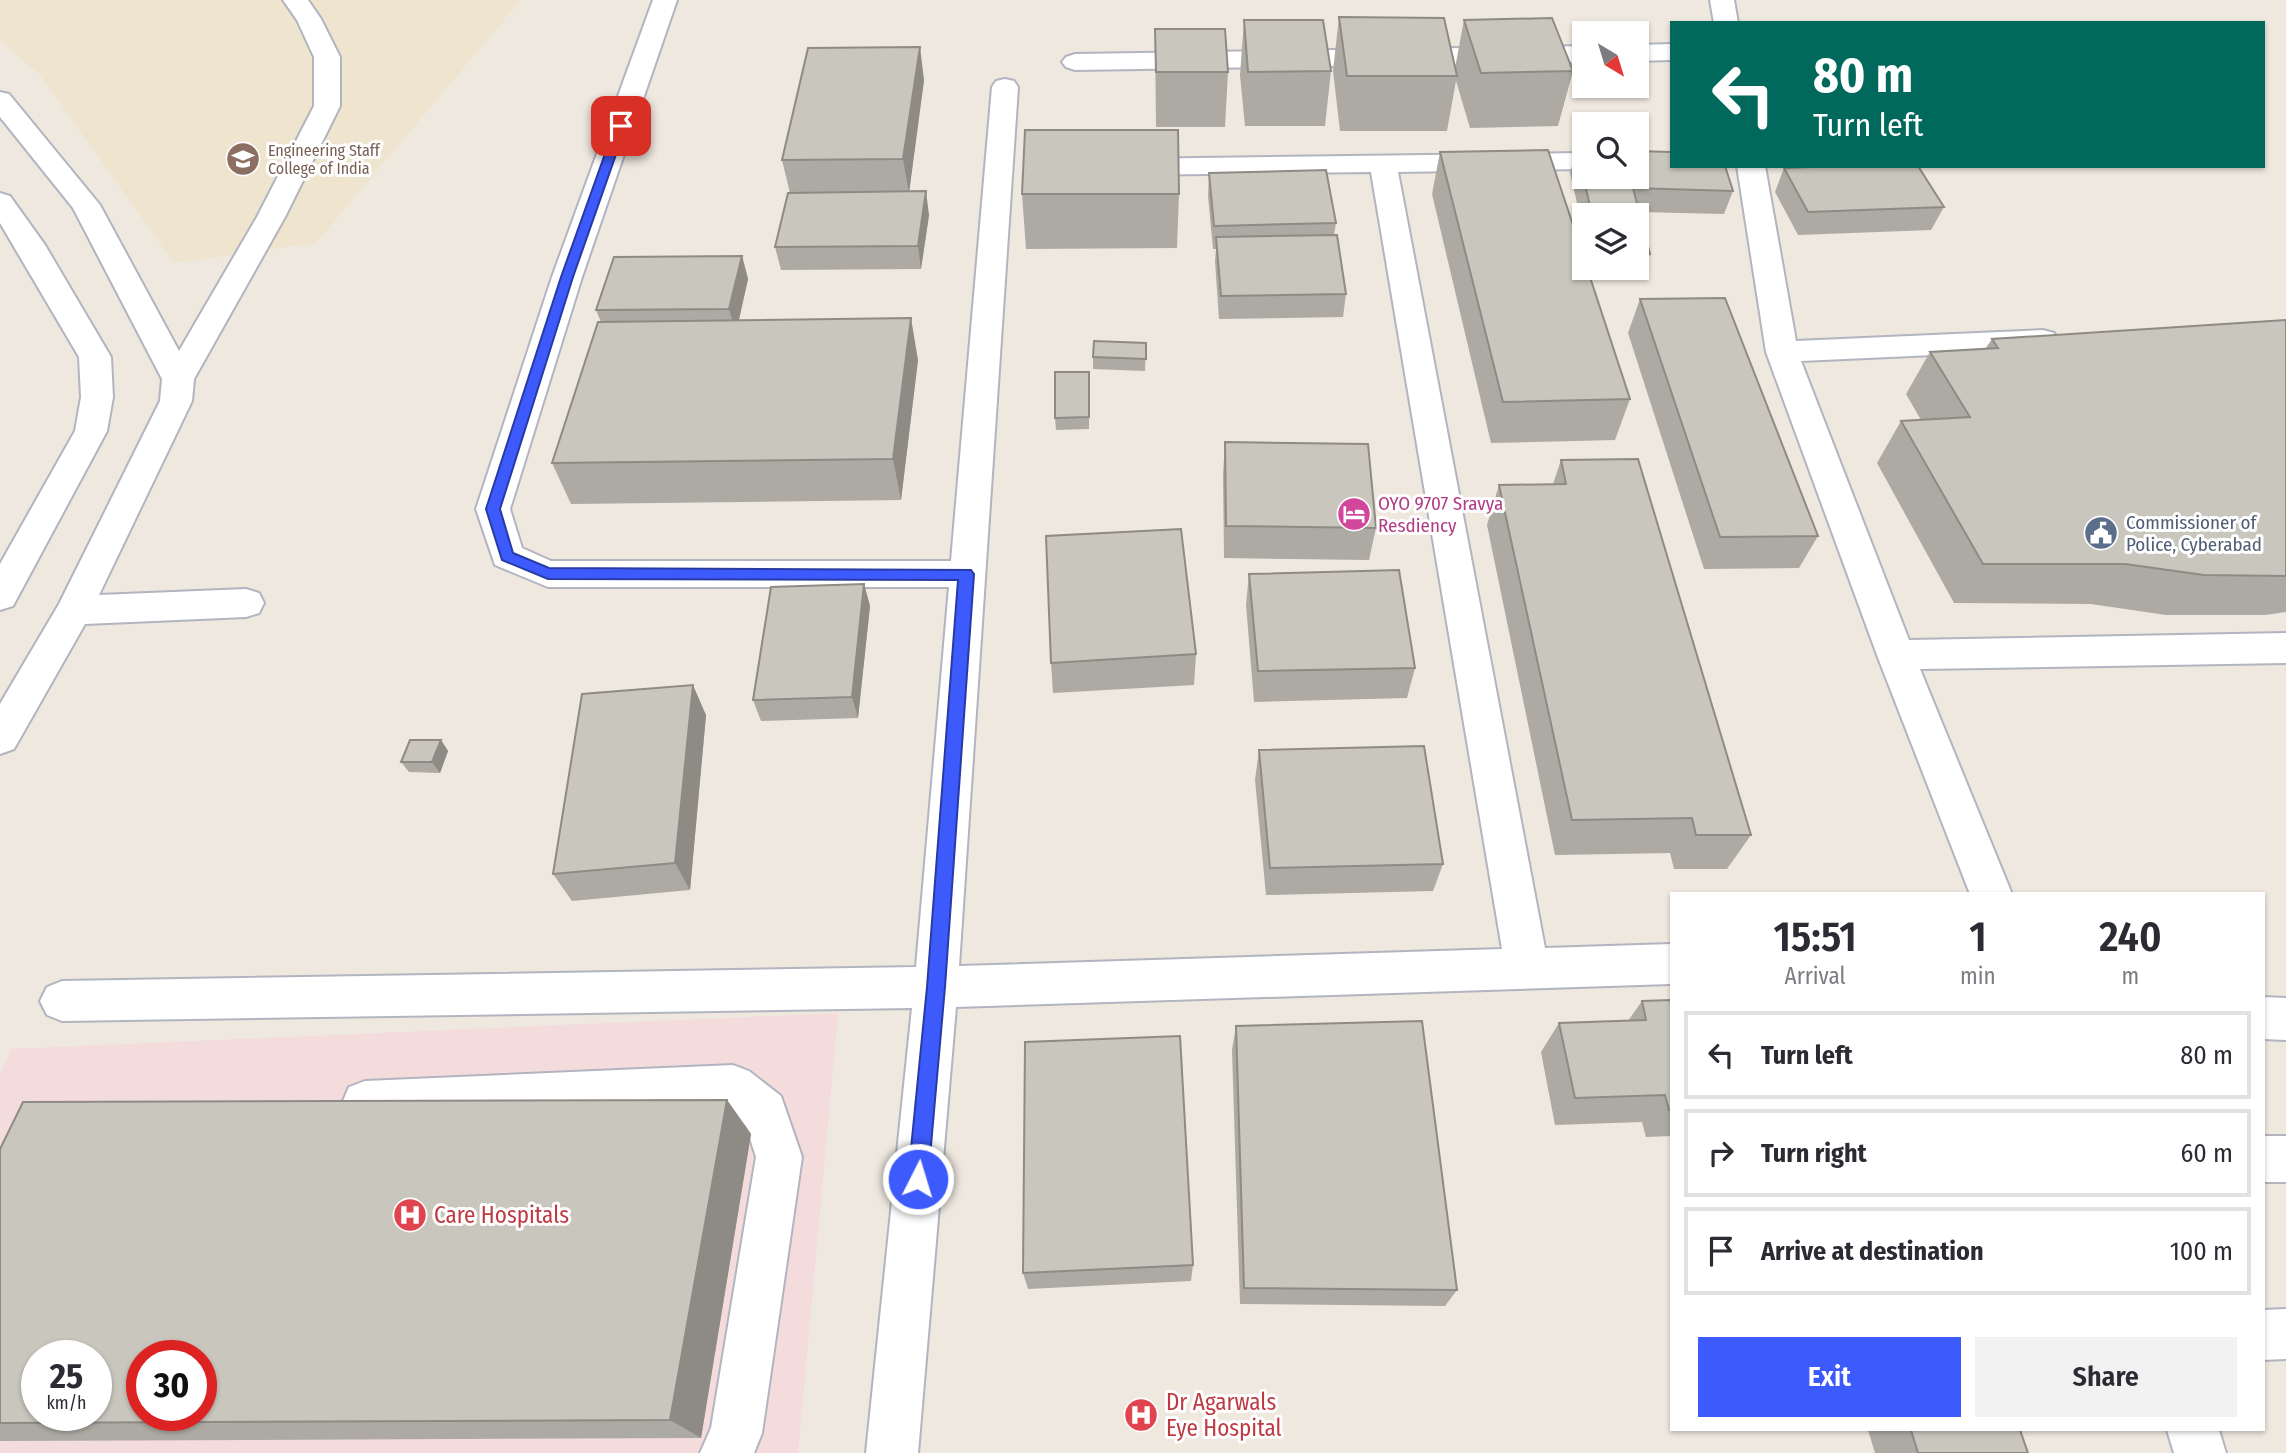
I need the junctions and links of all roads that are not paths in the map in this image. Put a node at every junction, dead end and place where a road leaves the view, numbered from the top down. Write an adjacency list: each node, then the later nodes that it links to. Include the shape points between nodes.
1 (295, 0): 18 (street, via 327,57 327,106 271,217)
2 (665, 0): 19 (street, via 567,277 493,509 507,556 548,574)
3 (1722, 0): 4 (street)
4 (1726, 21)
5 (1670, 52): 6 (street)
6 (1649, 53)
7 (1572, 54): 8 (street)
8 (1075, 62)
9 (1005, 87): 19 (street, via 1014,168)
10 (0, 100): 18 (street, via 86,205)
11 (1572, 161): 12 (street)
12 (1383, 164): 13 (street); 28 (street)
13 (1096, 167)
14 (1751, 168): 17 (street)
15 (0, 202): 20 (street, via 95,357 97,397 91,431)
16 (2068, 338): 17 (street)
17 (1782, 352): 24 (street)
18 (178, 379): 22 (street, via 176,401)
19 (966, 574): 29 (street)
20 (0, 596)
21 (246, 603): 22 (street)
22 (74, 610): 25 (street)
23 (2286, 648): 24 (street)
24 (1896, 655): 26 (street)
25 (0, 738)
26 (1990, 892)
27 (1670, 964): 28 (street)
28 (1527, 967): 29 (street)
29 (936, 987): 30 (street); 40 (street)
30 (62, 1001)
31 (2265, 1018): 32 (street)
32 (2286, 1018)
33 (329, 1104): 39 (street, via 733,1087 765,1112 779,1157 736,1433)
34 (2265, 1159): 35 (street)
35 (2286, 1159)
36 (2286, 1334): 37 (street)
37 (2265, 1335)
38 (2193, 1431): 41 (street)
39 (726, 1453)
40 (892, 1453)
41 (2200, 1453)

